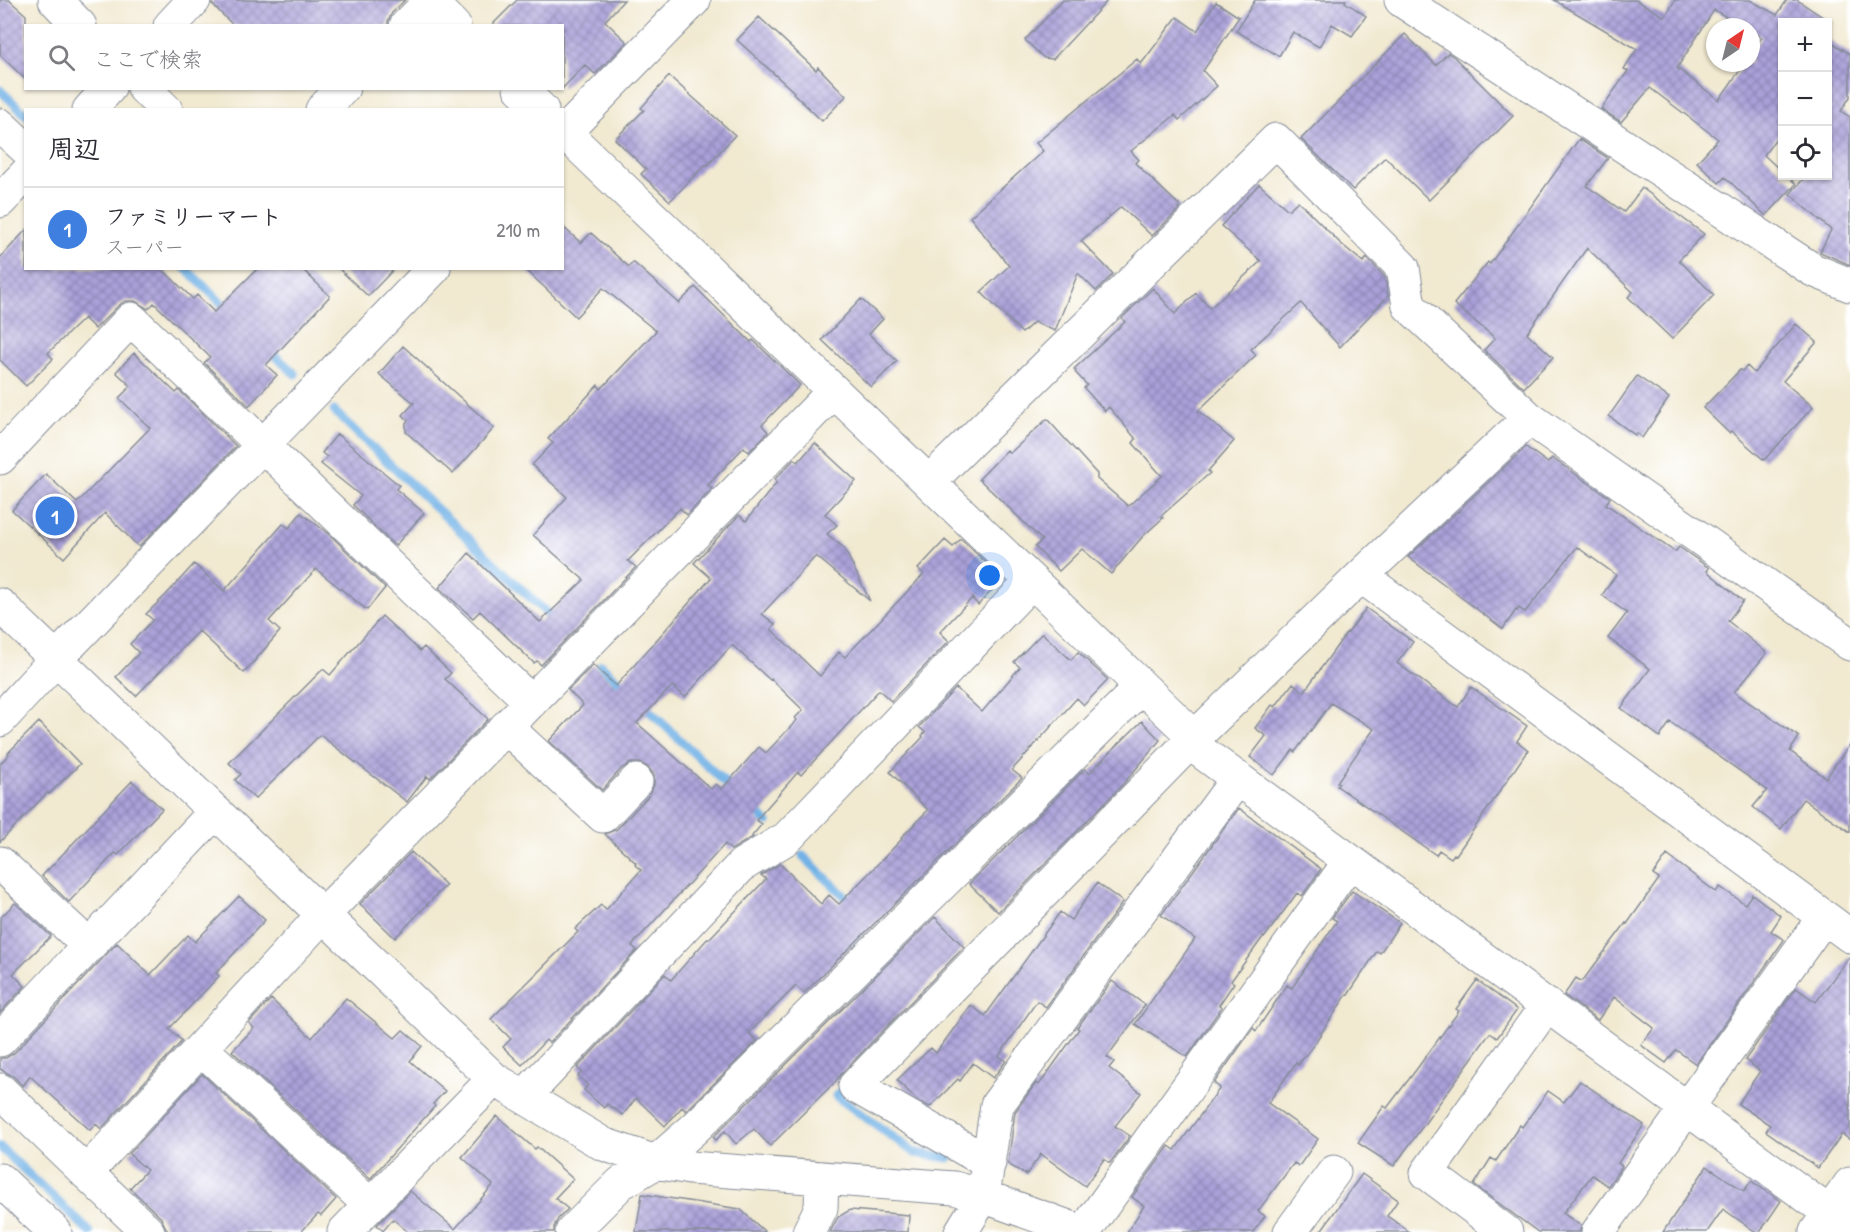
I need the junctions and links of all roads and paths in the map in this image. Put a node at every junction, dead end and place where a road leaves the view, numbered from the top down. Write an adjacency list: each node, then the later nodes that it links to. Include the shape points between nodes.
1 (54, 0): 6 (street)
2 (194, 0): 7 (street)
3 (693, 0): 19 (street)
4 (1401, 0): 25 (street, via 1814,270)
5 (429, 1): 8 (street); 9 (street)
6 (78, 24)
7 (172, 24)
8 (408, 24)
9 (452, 24)
10 (107, 90): 14 (street)
11 (146, 90): 15 (street)
12 (341, 90): 16 (street)
13 (522, 90): 17 (street)
14 (91, 108)
15 (164, 108)
16 (324, 108)
17 (540, 108)
18 (0, 125): 21 (street)
19 (564, 132)
20 (564, 134): 26 (street)
21 (24, 148)
22 (24, 176): 23 (street)
23 (0, 201)
24 (432, 270): 28 (street)
25 (1850, 285)
26 (834, 391): 30 (street); 37 (street)
27 (1529, 418): 30 (street, via 1409,306 1403,268 1276,140); 31 (street); 34 (street)
28 (264, 445): 29 (street, via 131,319); 35 (street); 37 (street)
29 (0, 458)
30 (929, 482): 32 (street)
31 (1361, 576): 40 (street); 47 (street)
32 (1032, 581): 36 (street); 55 (street, via 787,838 742,865)
33 (0, 605): 35 (street)
34 (1850, 644)
35 (56, 659): 38 (street); 43 (street)
36 (1142, 687): 40 (street); 57 (street)
37 (531, 702): 39 (street)
38 (0, 720)
39 (506, 727): 42 (street, via 603,816); 46 (street)
40 (1198, 746): 41 (street); 58 (street, via 855,1086)
41 (1238, 778): 44 (street); 58 (street, via 998,1105)
42 (636, 782)
43 (215, 812): 46 (street); 49 (street)
44 (1350, 861): 50 (street); 73 (street)
45 (0, 863): 49 (street)
46 (323, 915): 52 (street); 53 (street)
47 (1824, 917): 48 (street); 56 (street)
48 (1850, 936)
49 (89, 946): 51 (street)
50 (1547, 1005): 56 (street); 75 (street, via 1426,1173)
51 (0, 1040)
52 (201, 1048): 60 (street); 65 (street)
53 (494, 1079): 55 (street); 65 (street)
54 (0, 1090): 60 (street)
55 (524, 1097): 57 (street, via 603,1144)
56 (1688, 1108): 66 (street); 76 (street)
57 (656, 1162): 61 (street); 70 (street, via 621,1183)
58 (989, 1163): 64 (street)
59 (1334, 1172): 74 (street)
60 (86, 1173): 68 (street)
61 (822, 1178): 64 (street, via 954,1188); 71 (street, via 821,1208)
62 (0, 1180): 67 (street)
63 (1850, 1184): 66 (street)
64 (983, 1196): 72 (street); 73 (street)
65 (370, 1205): 69 (street)
66 (1832, 1224)
67 (55, 1232)
68 (148, 1232)
69 (344, 1232)
70 (572, 1232)
71 (809, 1232)
72 (961, 1232)
73 (1083, 1232)
74 (1290, 1232)
75 (1506, 1232)
76 (1598, 1232)

